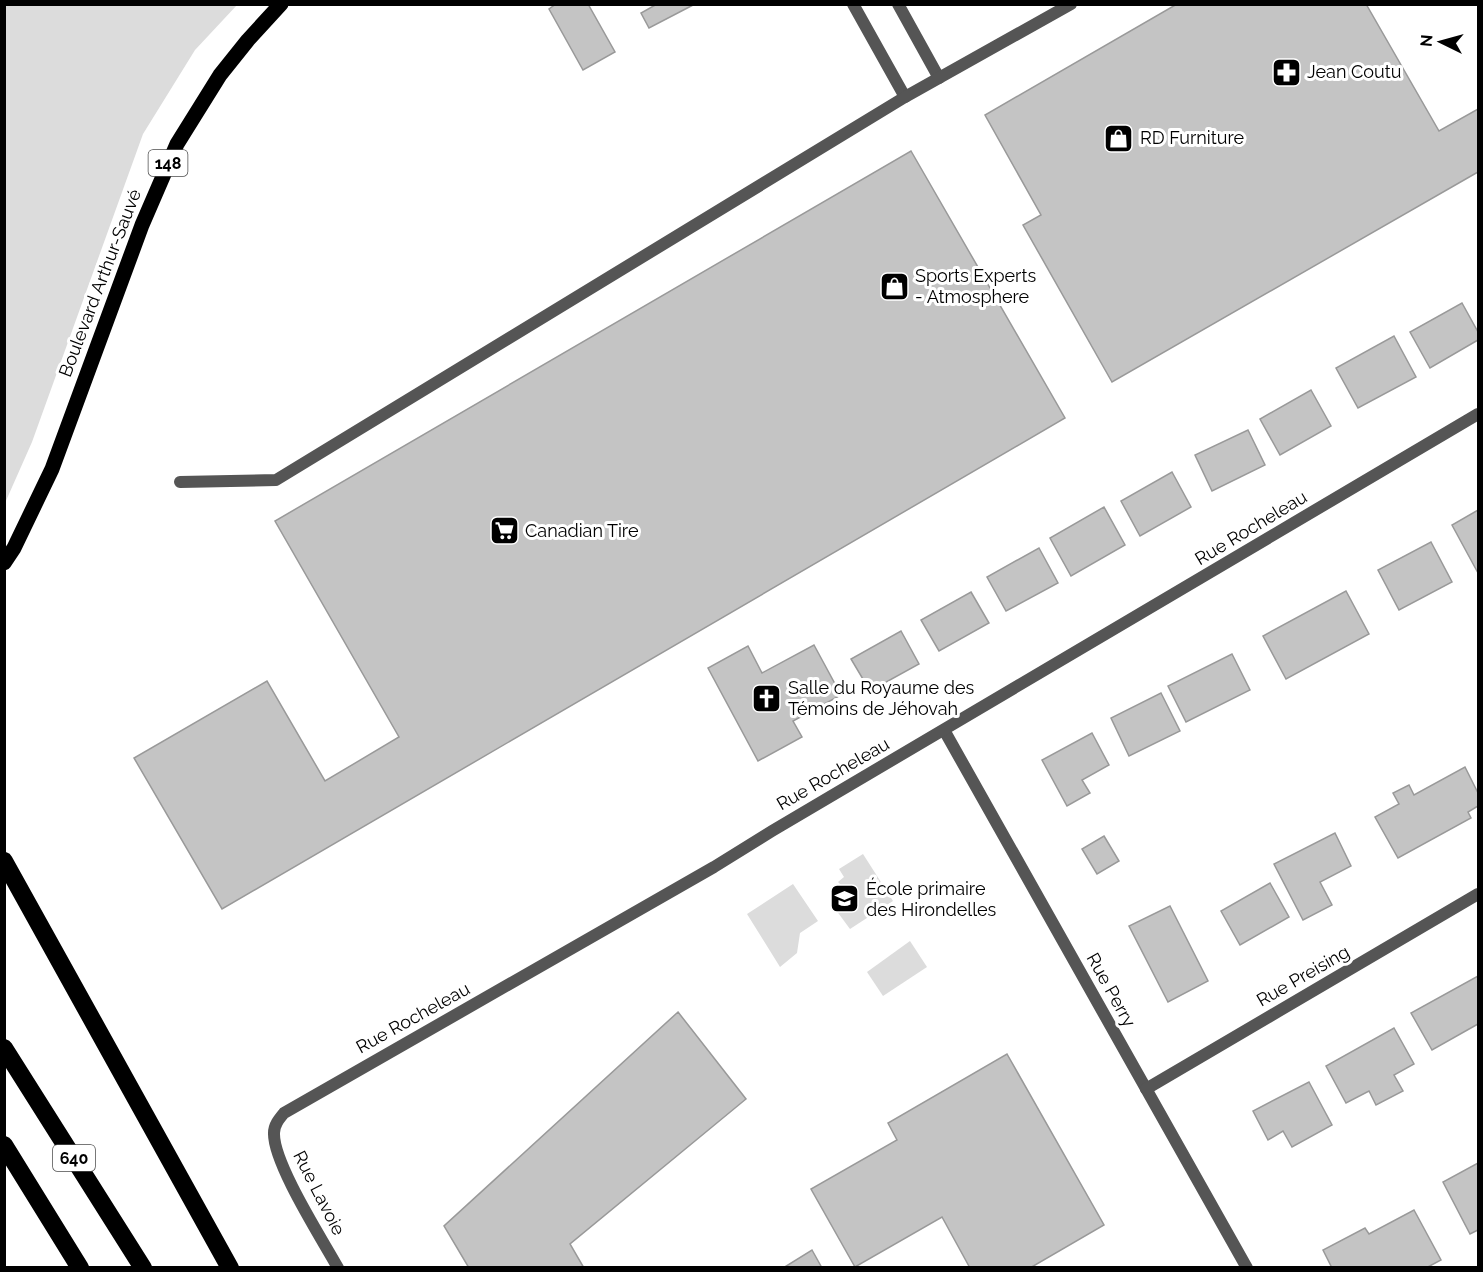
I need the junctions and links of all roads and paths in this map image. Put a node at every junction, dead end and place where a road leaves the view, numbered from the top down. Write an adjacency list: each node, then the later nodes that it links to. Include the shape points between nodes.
1 (280, 4): 9 (main road, Boulevard Arthur-Sauvé / 148, via 220,75 177,144 142,225 52,469)
2 (853, 4): 6 (street)
3 (898, 4): 5 (street)
4 (1071, 4): 5 (street)
5 (939, 78): 6 (street)
6 (905, 97): 8 (street, via 276,480)
7 (1479, 414): 10 (street, Rue Rocheleau)
8 (180, 482)
9 (4, 563)
10 (944, 730): 14 (street, Rue Perry); 15 (street, Rue Rocheleau, via 714,867 295,1105 277,1121)
11 (4, 861): 19 (highway)
12 (1479, 894): 14 (street, Rue Preising)
13 (4, 1048): 18 (highway, 640)
14 (1146, 1089): 21 (street, Rue Perry)
15 (274, 1132): 20 (street, Rue Lavoie, via 283,1167)
16 (4, 1145): 17 (highway)
17 (80, 1268)
18 (143, 1268)
19 (230, 1268)
20 (338, 1268)
21 (1246, 1268)

